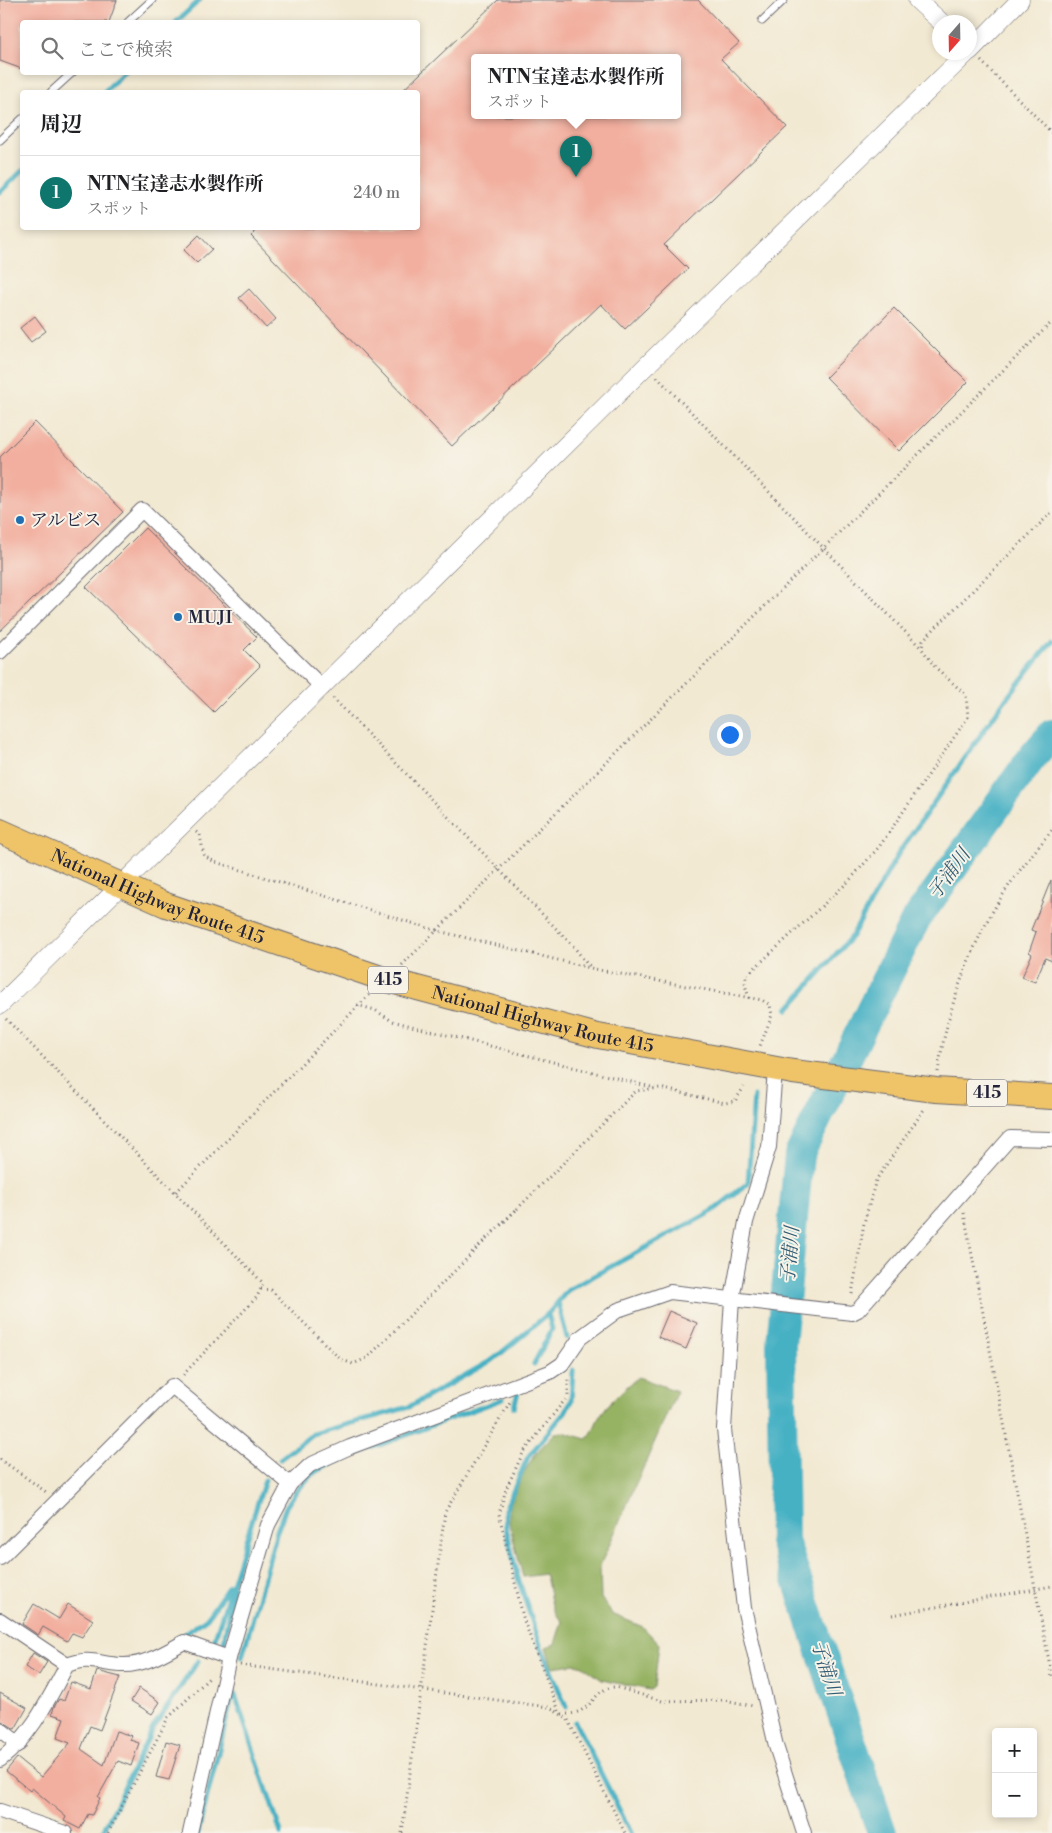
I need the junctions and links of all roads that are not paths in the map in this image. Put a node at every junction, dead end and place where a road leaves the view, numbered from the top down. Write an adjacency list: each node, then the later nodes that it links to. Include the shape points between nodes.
1 (152, 0): 6 (lane)
2 (784, 0): 7 (lane)
3 (917, 0): 5 (street)
4 (1020, 0): 8 (street)
5 (933, 15)
6 (130, 20)
7 (762, 21)
8 (977, 43)
9 (960, 60): 15 (street)
10 (70, 75): 11 (lane)
11 (53, 90)
12 (20, 121): 13 (lane)
13 (0, 140)
14 (0, 652): 15 (street, via 142,510)
15 (323, 688): 17 (street)
16 (0, 831): 17 (highway, National Highway Route 415 / 415)
17 (122, 886): 18 (street); 19 (highway, National Highway Route 415 / 415, via 166,905 387,980 598,1036)
18 (0, 1005)
19 (784, 1071): 20 (highway, National Highway Route 415 / 415, via 929,1089); 22 (street, via 769,1148 746,1222)
20 (1052, 1097)
21 (1052, 1139): 22 (street, via 1010,1138 852,1313)
22 (736, 1299): 23 (street, via 670,1292 618,1310 580,1338 562,1364 550,1372 350,1447 310,1465); 34 (street, via 724,1429 744,1608 776,1746)
23 (290, 1484): 24 (street, via 172,1386); 26 (street, via 268,1524)
24 (0, 1558)
25 (0, 1620): 27 (street)
26 (228, 1660): 27 (street, via 184,1642 156,1658 123,1665 84,1659); 33 (street)
27 (67, 1665): 29 (street, via 37,1720)
28 (0, 1730): 29 (street)
29 (19, 1744): 30 (street)
30 (0, 1760)
31 (0, 1812): 32 (street)
32 (65, 1833)
33 (190, 1833)
34 (804, 1833)

